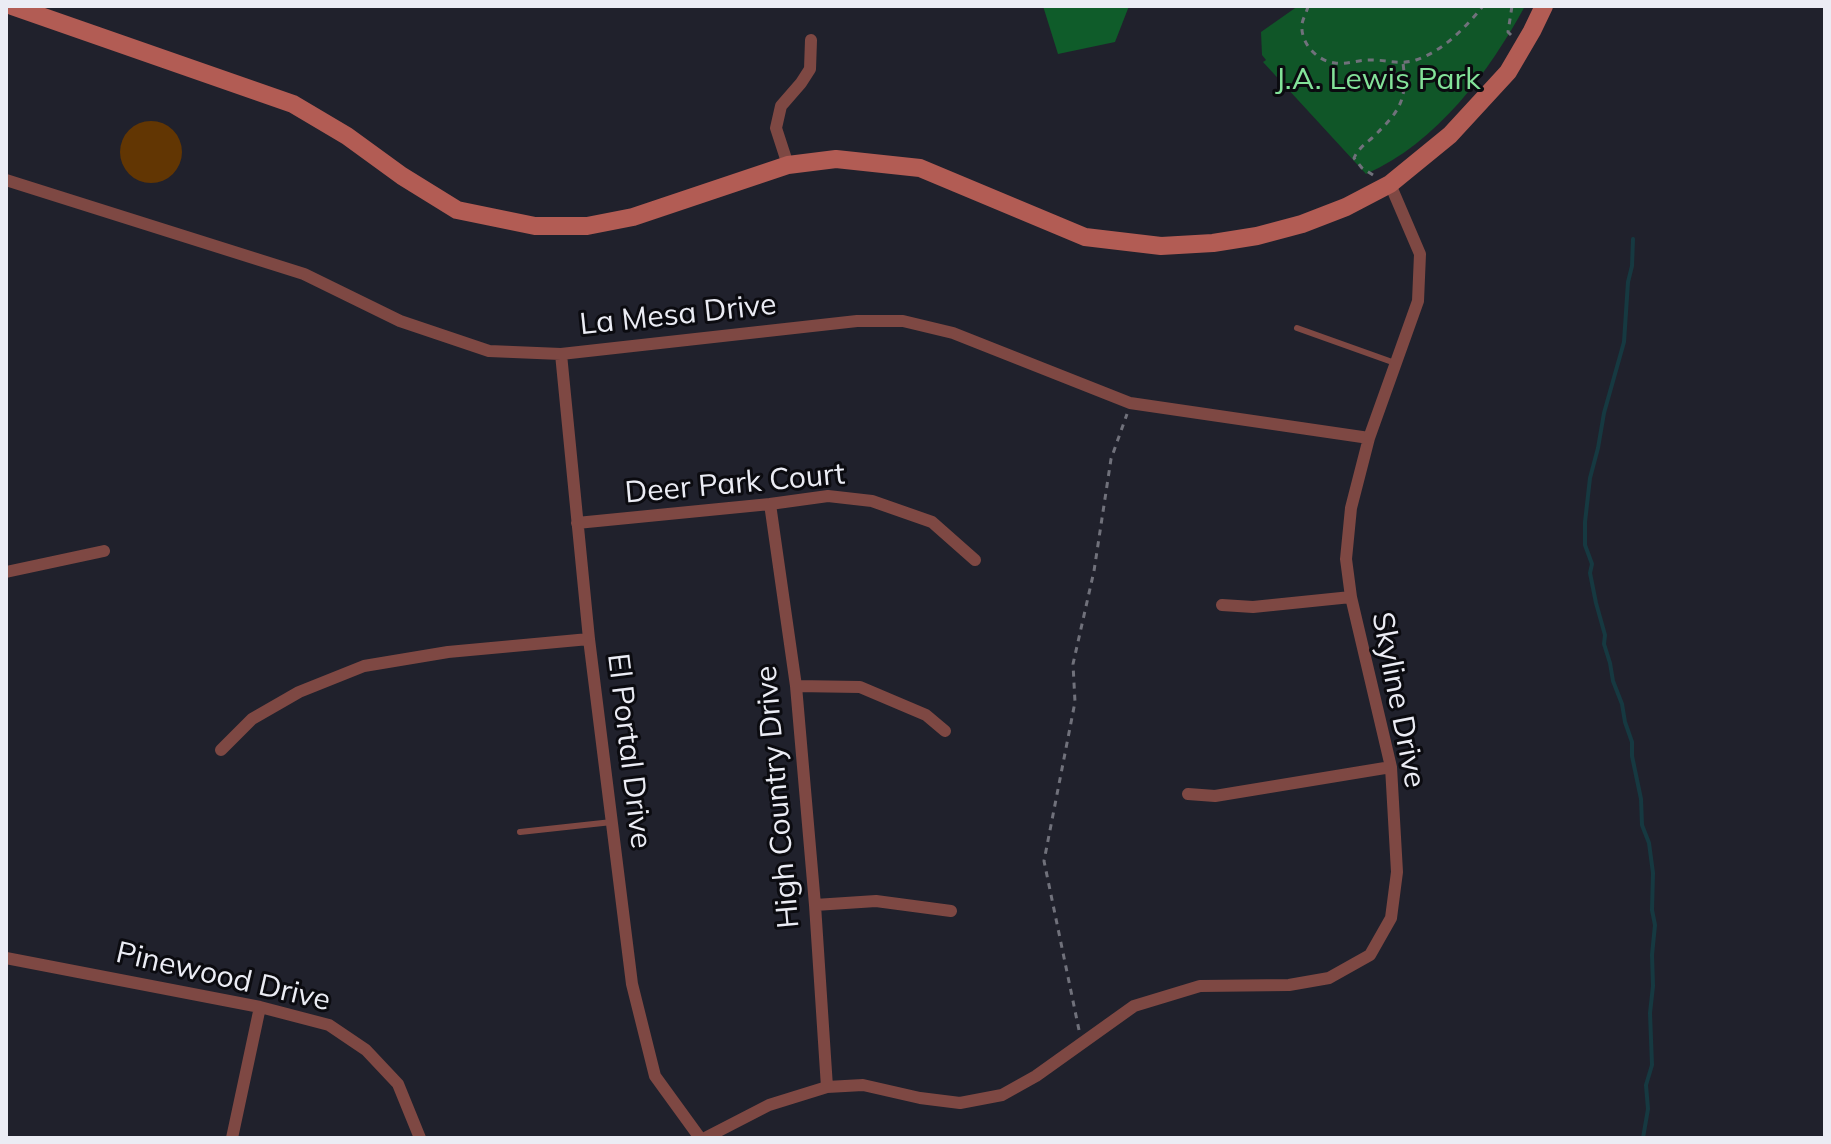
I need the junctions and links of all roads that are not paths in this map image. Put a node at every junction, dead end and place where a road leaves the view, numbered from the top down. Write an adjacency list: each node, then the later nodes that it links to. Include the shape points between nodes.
1 (12, 6): 4 (main road, via 293,104 457,210 535,226 587,226 633,217)
2 (1544, 6): 6 (main road, via 1508,72 1450,135)
3 (811, 40): 4 (street, via 810,69 781,106 776,128)
4 (788, 165): 6 (main road, via 836,159 920,168 1085,237 1161,246 1213,243 1302,224)
5 (6, 180): 8 (street, La Mesa Drive, via 304,274 400,321 489,351)
6 (1390, 184): 9 (street, Skyline Drive, via 1420,254 1418,301)
7 (1297, 328): 9 (lane)
8 (561, 354): 10 (street, La Mesa Drive, via 857,321 903,321 953,333 1130,403); 12 (street, El Portal Drive)
9 (1395, 363): 10 (street, Skyline Drive)
10 (1369, 438): 16 (street, Skyline Drive, via 1351,508 1346,559)
11 (770, 504): 12 (street, Deer Park Court); 14 (street, Deer Park Court, via 828,496 872,501 932,522); 19 (street, High Country Drive)
12 (577, 523): 18 (street, El Portal Drive)
13 (104, 551): 15 (street)
14 (975, 560)
15 (6, 572)
16 (1351, 597): 17 (street); 22 (street, Skyline Drive)
17 (1222, 605)
18 (589, 639): 21 (street, via 364,666 299,692 252,719); 24 (street, El Portal Drive)
19 (796, 686): 20 (street, via 860,687 926,715); 26 (street, High Country Drive)
20 (945, 731)
21 (221, 750)
22 (1391, 767): 23 (street, via 1215,796); 30 (street, Skyline Drive, via 1397,872 1391,918 1370,955 1329,978 1289,985 1200,986 1134,1006 1002,1095 960,1103 863,1085)
23 (1188, 794)
24 (612, 822): 25 (lane); 33 (street, El Portal Drive, via 632,984 655,1076)
25 (520, 832)
26 (815, 905): 27 (street, via 876,901); 30 (street, High Country Drive)
27 (951, 911)
28 (6, 958): 29 (street, Pinewood Drive)
29 (260, 1007): 31 (street); 32 (street, Pinewood Drive, via 329,1025 366,1050 398,1084)
30 (827, 1087): 33 (street, Skyline Drive, via 769,1105)
31 (232, 1138)
32 (420, 1138)
33 (702, 1138)

